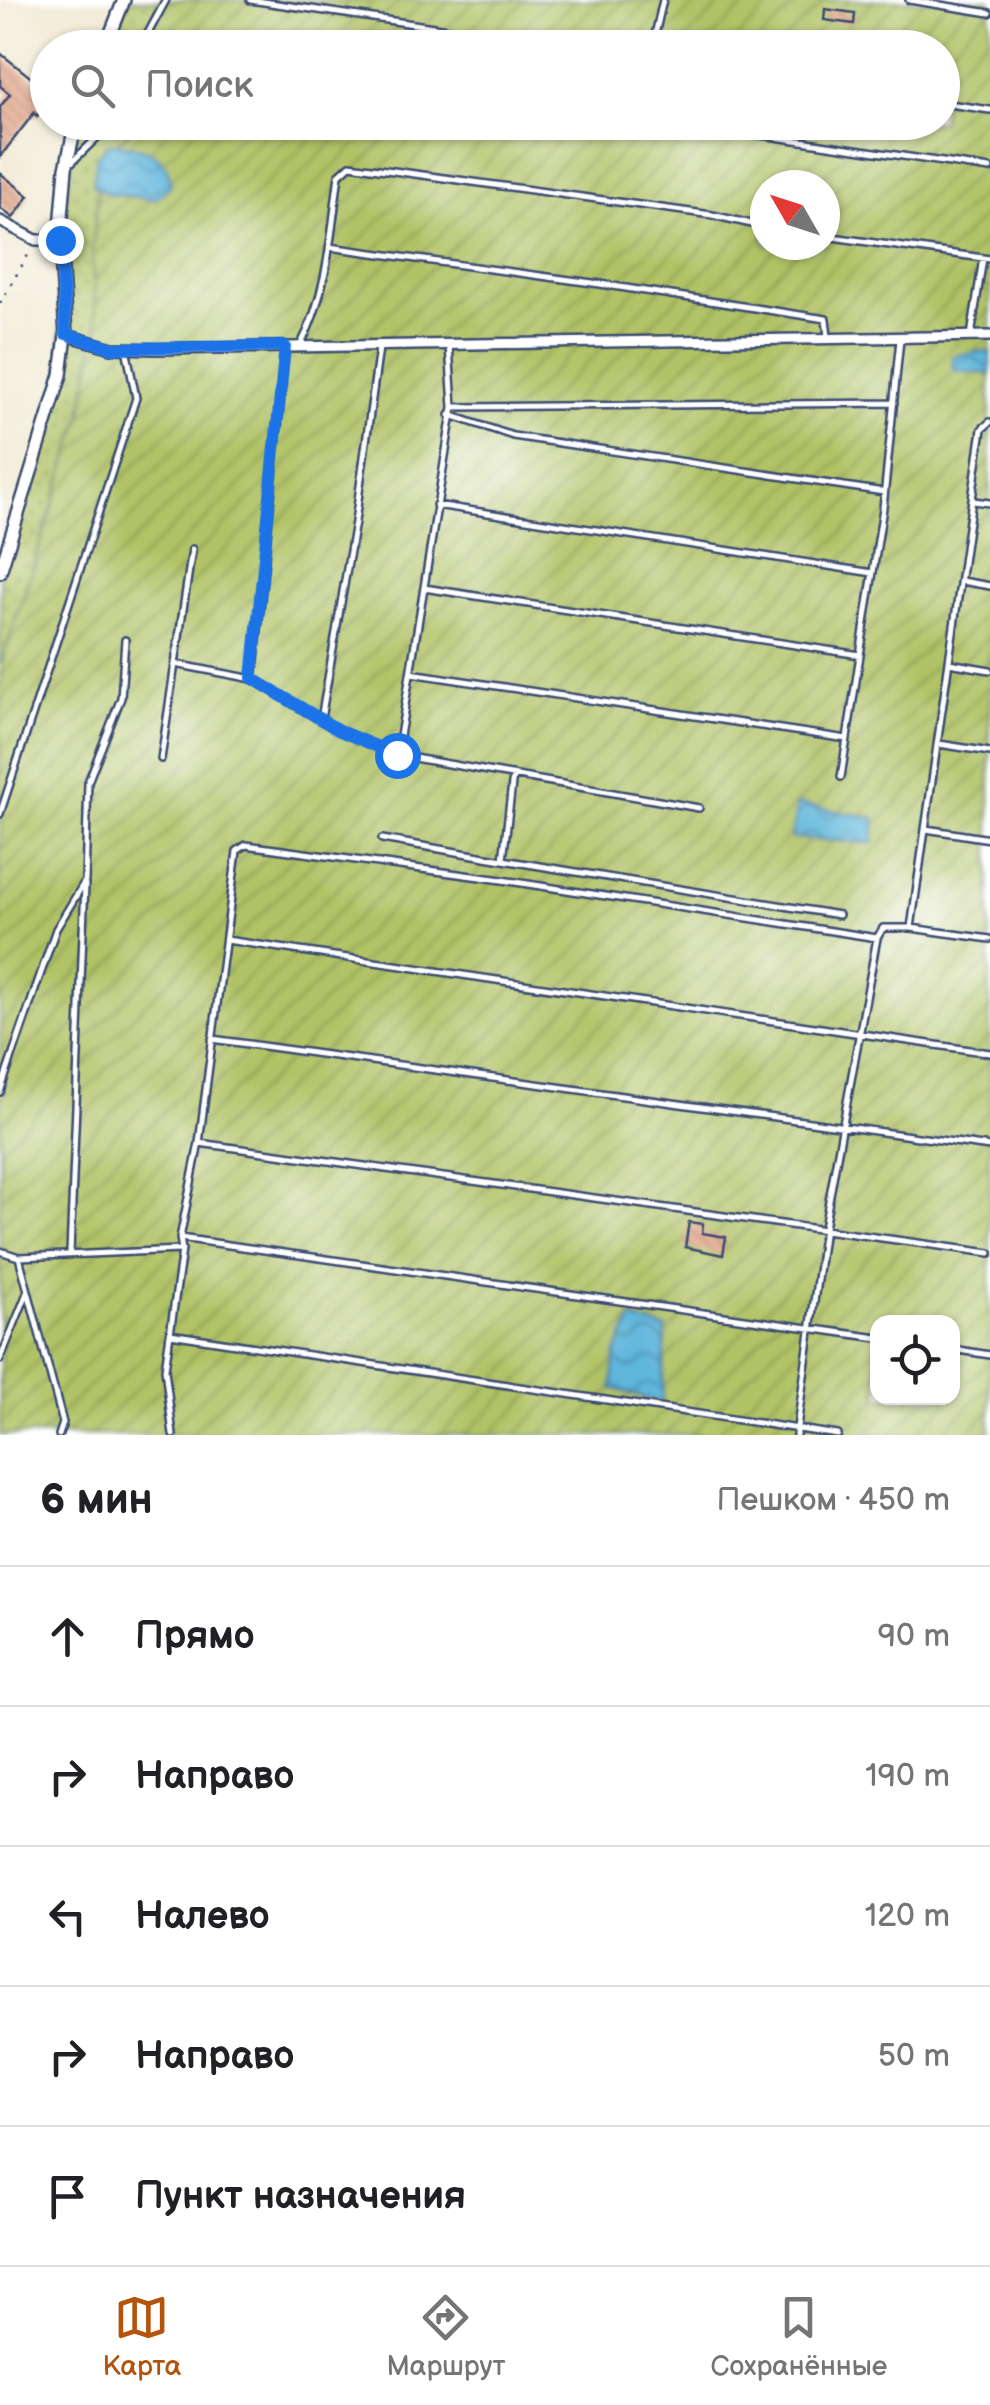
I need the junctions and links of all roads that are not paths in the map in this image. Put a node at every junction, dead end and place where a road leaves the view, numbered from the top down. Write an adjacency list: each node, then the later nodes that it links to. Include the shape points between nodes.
1 (124, 0): 7 (street)
2 (166, 0): 8 (lane)
3 (250, 0): 9 (lane)
4 (662, 0): 10 (lane)
5 (909, 0): 6 (lane)
6 (990, 13)
7 (112, 30)
8 (149, 30)
9 (454, 30)
10 (656, 30)
11 (960, 106): 12 (lane)
12 (990, 110)
13 (72, 140): 16 (street)
14 (95, 140): 16 (lane)
15 (794, 140): 17 (lane)
16 (66, 168): 21 (street)
17 (990, 169)
18 (0, 221): 21 (street, via 36,240)
19 (750, 224): 22 (lane, via 350,165 339,175)
20 (840, 238): 23 (lane)
21 (60, 240): 24 (street)
22 (328, 247): 28 (lane, via 826,319); 32 (lane, via 313,321)
23 (986, 258): 26 (lane)
24 (66, 334): 33 (street); 42 (street, via 55,405)
25 (901, 336): 26 (street); 28 (street); 34 (lane)
26 (972, 336): 27 (street)
27 (990, 336)
28 (828, 337): 30 (street)
29 (379, 344): 30 (street); 32 (street); 54 (lane)
30 (448, 344): 35 (lane)
31 (285, 346): 32 (street); 33 (street); 53 (lane)
32 (300, 346)
33 (126, 348): 63 (lane, via 136,398)
34 (894, 403): 35 (lane); 37 (lane)
35 (451, 411): 37 (lane, via 513,436); 40 (lane)
36 (990, 422): 38 (lane, via 982,429)
37 (884, 492): 43 (lane)
38 (972, 501): 39 (lane); 44 (lane)
39 (990, 503)
40 (436, 505): 43 (lane); 46 (lane)
41 (192, 548): 50 (lane)
42 (0, 572)
43 (873, 573): 48 (lane)
44 (961, 582): 45 (lane); 49 (lane)
45 (990, 586)
46 (424, 588): 48 (lane); 52 (lane)
47 (125, 640): 68 (lane, via 121,698 88,782)
48 (860, 655): 55 (lane)
49 (949, 663): 51 (lane); 56 (lane)
50 (175, 664): 53 (lane); 59 (lane)
51 (990, 670)
52 (411, 673): 55 (lane); 58 (lane)
53 (252, 678): 54 (lane)
54 (320, 719): 58 (lane)
55 (847, 739): 61 (lane)
56 (938, 744): 57 (lane); 64 (lane)
57 (990, 752)
58 (397, 755): 60 (lane)
59 (161, 759)
60 (513, 775): 62 (lane); 67 (lane)
61 (842, 777)
62 (700, 808)
63 (0, 814)
64 (926, 829): 66 (lane); 70 (lane)
65 (382, 838): 67 (lane)
66 (990, 839)
67 (503, 860): 69 (lane)
68 (85, 880): 77 (lane, via 56,929); 85 (lane)
69 (840, 914)
70 (912, 928): 71 (lane, via 884,928); 72 (lane)
71 (877, 938): 73 (lane, via 246,845 236,851); 74 (lane)
72 (990, 939)
73 (226, 940): 74 (lane); 75 (lane)
74 (860, 1034): 76 (lane); 78 (lane)
75 (212, 1040): 78 (lane); 79 (lane)
76 (990, 1054)
77 (0, 1092)
78 (843, 1125): 80 (lane); 81 (lane)
79 (199, 1144): 81 (lane); 82 (lane)
80 (990, 1147)
81 (824, 1228): 86 (lane); 89 (lane)
82 (180, 1238): 84 (lane); 89 (lane)
83 (0, 1250): 87 (lane)
84 (182, 1250): 85 (lane); 90 (lane)
85 (70, 1253): 87 (lane)
86 (990, 1254)
87 (20, 1257): 88 (lane)
88 (28, 1290): 94 (lane); 96 (lane, via 62,1423)
89 (810, 1328): 91 (lane); 95 (lane)
90 (170, 1334): 95 (lane); 97 (lane, via 165,1368)
91 (870, 1337)
92 (960, 1350): 93 (lane)
93 (990, 1354)
94 (0, 1360)
95 (796, 1432): 98 (lane)
96 (59, 1435)
97 (173, 1435)
98 (838, 1435)

